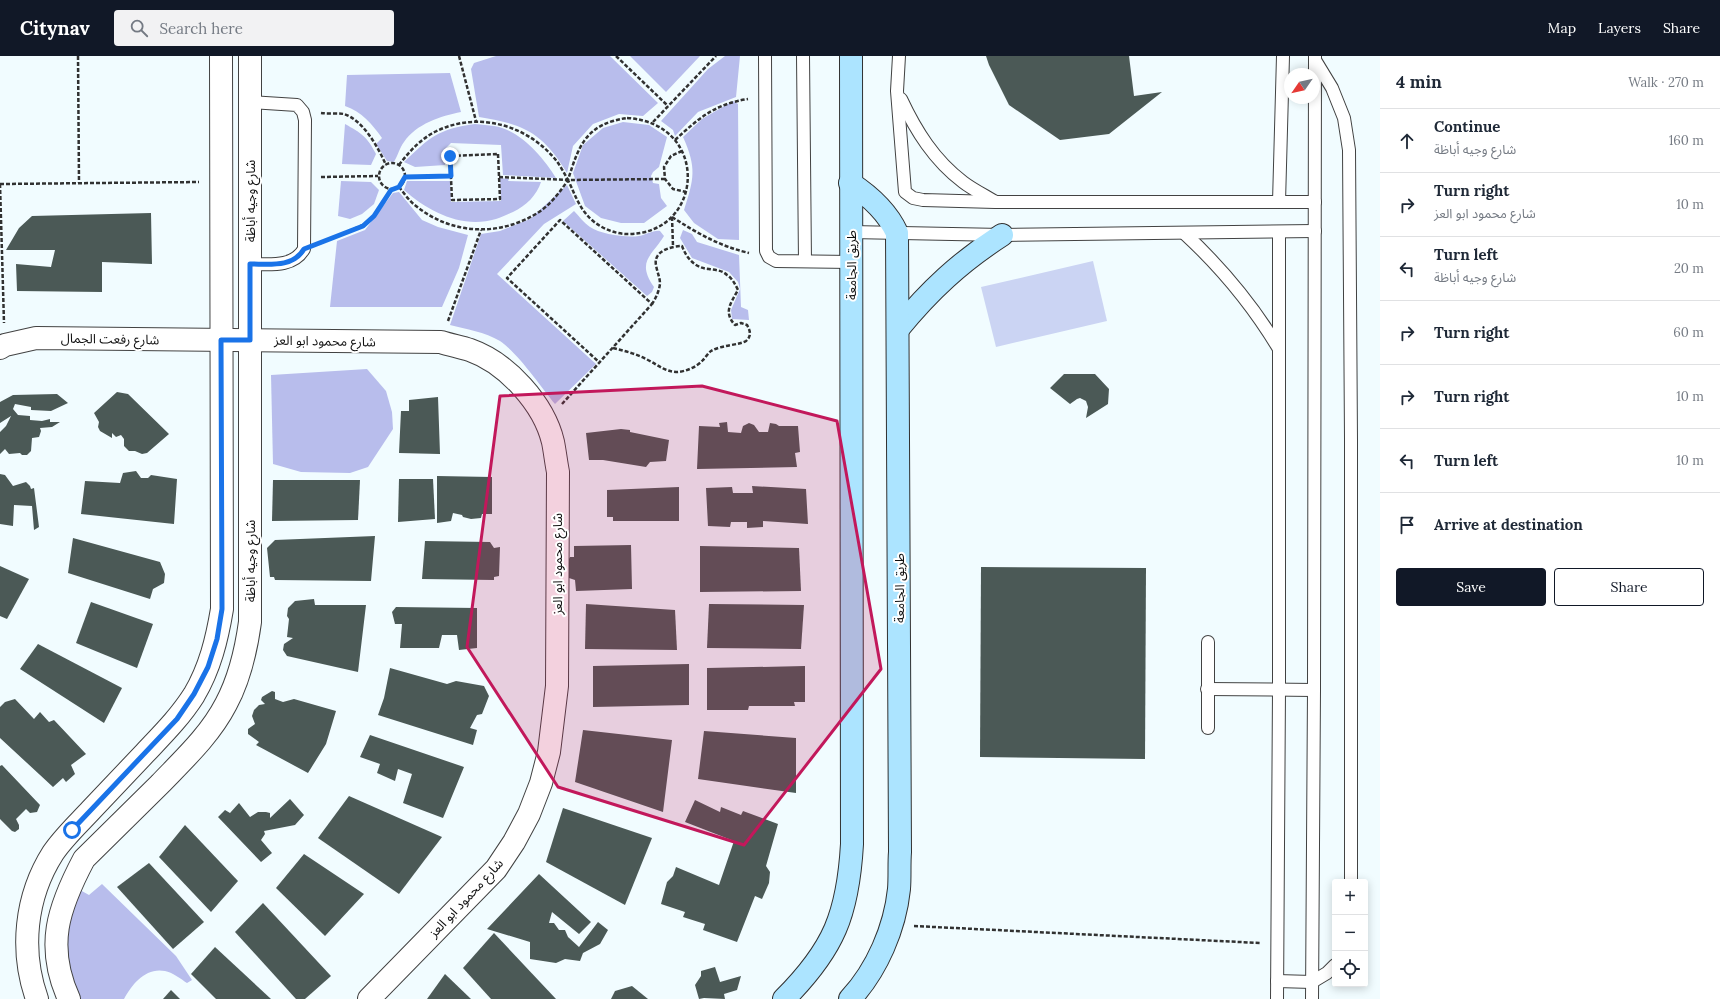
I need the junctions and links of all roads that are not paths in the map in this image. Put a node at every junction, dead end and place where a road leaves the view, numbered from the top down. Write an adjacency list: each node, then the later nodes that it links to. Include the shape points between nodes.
1 (221, 56): 25 (street)
2 (250, 56): 10 (street, شارع وجيه أباظة)
3 (765, 56): 21 (lane, via 766,251 769,257 776,261)
4 (803, 56): 21 (lane)
5 (851, 56): 11 (street, طريق الجامعة)
6 (899, 56): 9 (lane)
7 (1283, 56): 13 (lane)
8 (1315, 58): 14 (lane); 34 (lane, via 1332,88 1344,118 1349,150)
9 (897, 91): 12 (lane, via 913,125 935,156 963,182); 12 (lane, via 906,192 912,198 923,200)
10 (250, 102): 23 (street, شارع وجيه أباظة); 23 (lane, via 297,106 306,120 304,249 300,256 287,263)
11 (850, 183): 16 (street, طريق الجامعة); 18 (street, طريق الجامعة, via 874,200 892,222)
12 (995, 202): 13 (lane)
13 (1279, 202): 14 (lane)
14 (1315, 202): 15 (lane)
15 (1315, 231): 17 (lane); 32 (lane)
16 (850, 232): 18 (lane); 22 (street, طريق الجامعة)
17 (1280, 232): 19 (lane); 28 (lane)
18 (897, 233): 20 (lane); 24 (street, طريق الجامعة)
19 (1184, 233): 20 (lane); 28 (lane, via 1237,287 1260,316)
20 (1002, 236): 24 (street, via 956,268 935,287)
21 (806, 261): 22 (lane)
22 (850, 262): 41 (street, طريق الجامعة, via 850,875 846,901 825,950)
23 (250, 264): 26 (street, شارع وجيه أباظة)
24 (898, 329): 42 (street, طريق الجامعة, via 899,889 892,925 878,959)
25 (221, 340): 26 (street, شارع محمود ابو العز); 27 (street, شارع رفعت الجمال, via 36,338); 38 (street, via 222,609 217,639 208,667 177,719 72,830 53,853 40,877 31,903 27,930 32,984)
26 (250, 340): 39 (street, شارع وجيه أباظة, via 250,622 244,658 226,705 210,730 192,752 84,859 73,880 58,923 56,946 58,968); 40 (street, شارع محمود ابو العز, via 441,342 471,350 499,366 522,386 541,412 553,441 558,472 556,686 549,752 541,783 530,814 496,869)
27 (3, 347)
28 (1280, 349): 31 (lane)
29 (1208, 642): 30 (lane)
30 (1207, 689): 31 (lane); 33 (lane)
31 (1280, 690): 32 (lane); 36 (lane)
32 (1314, 690): 37 (lane)
33 (1208, 728)
34 (1351, 879)
35 (1332, 968): 37 (lane)
36 (1277, 981): 37 (lane); 43 (lane)
37 (1312, 982): 44 (lane)
38 (38, 999)
39 (69, 999)
40 (369, 999)
41 (784, 999)
42 (850, 999)
43 (1277, 999)
44 (1312, 999)

